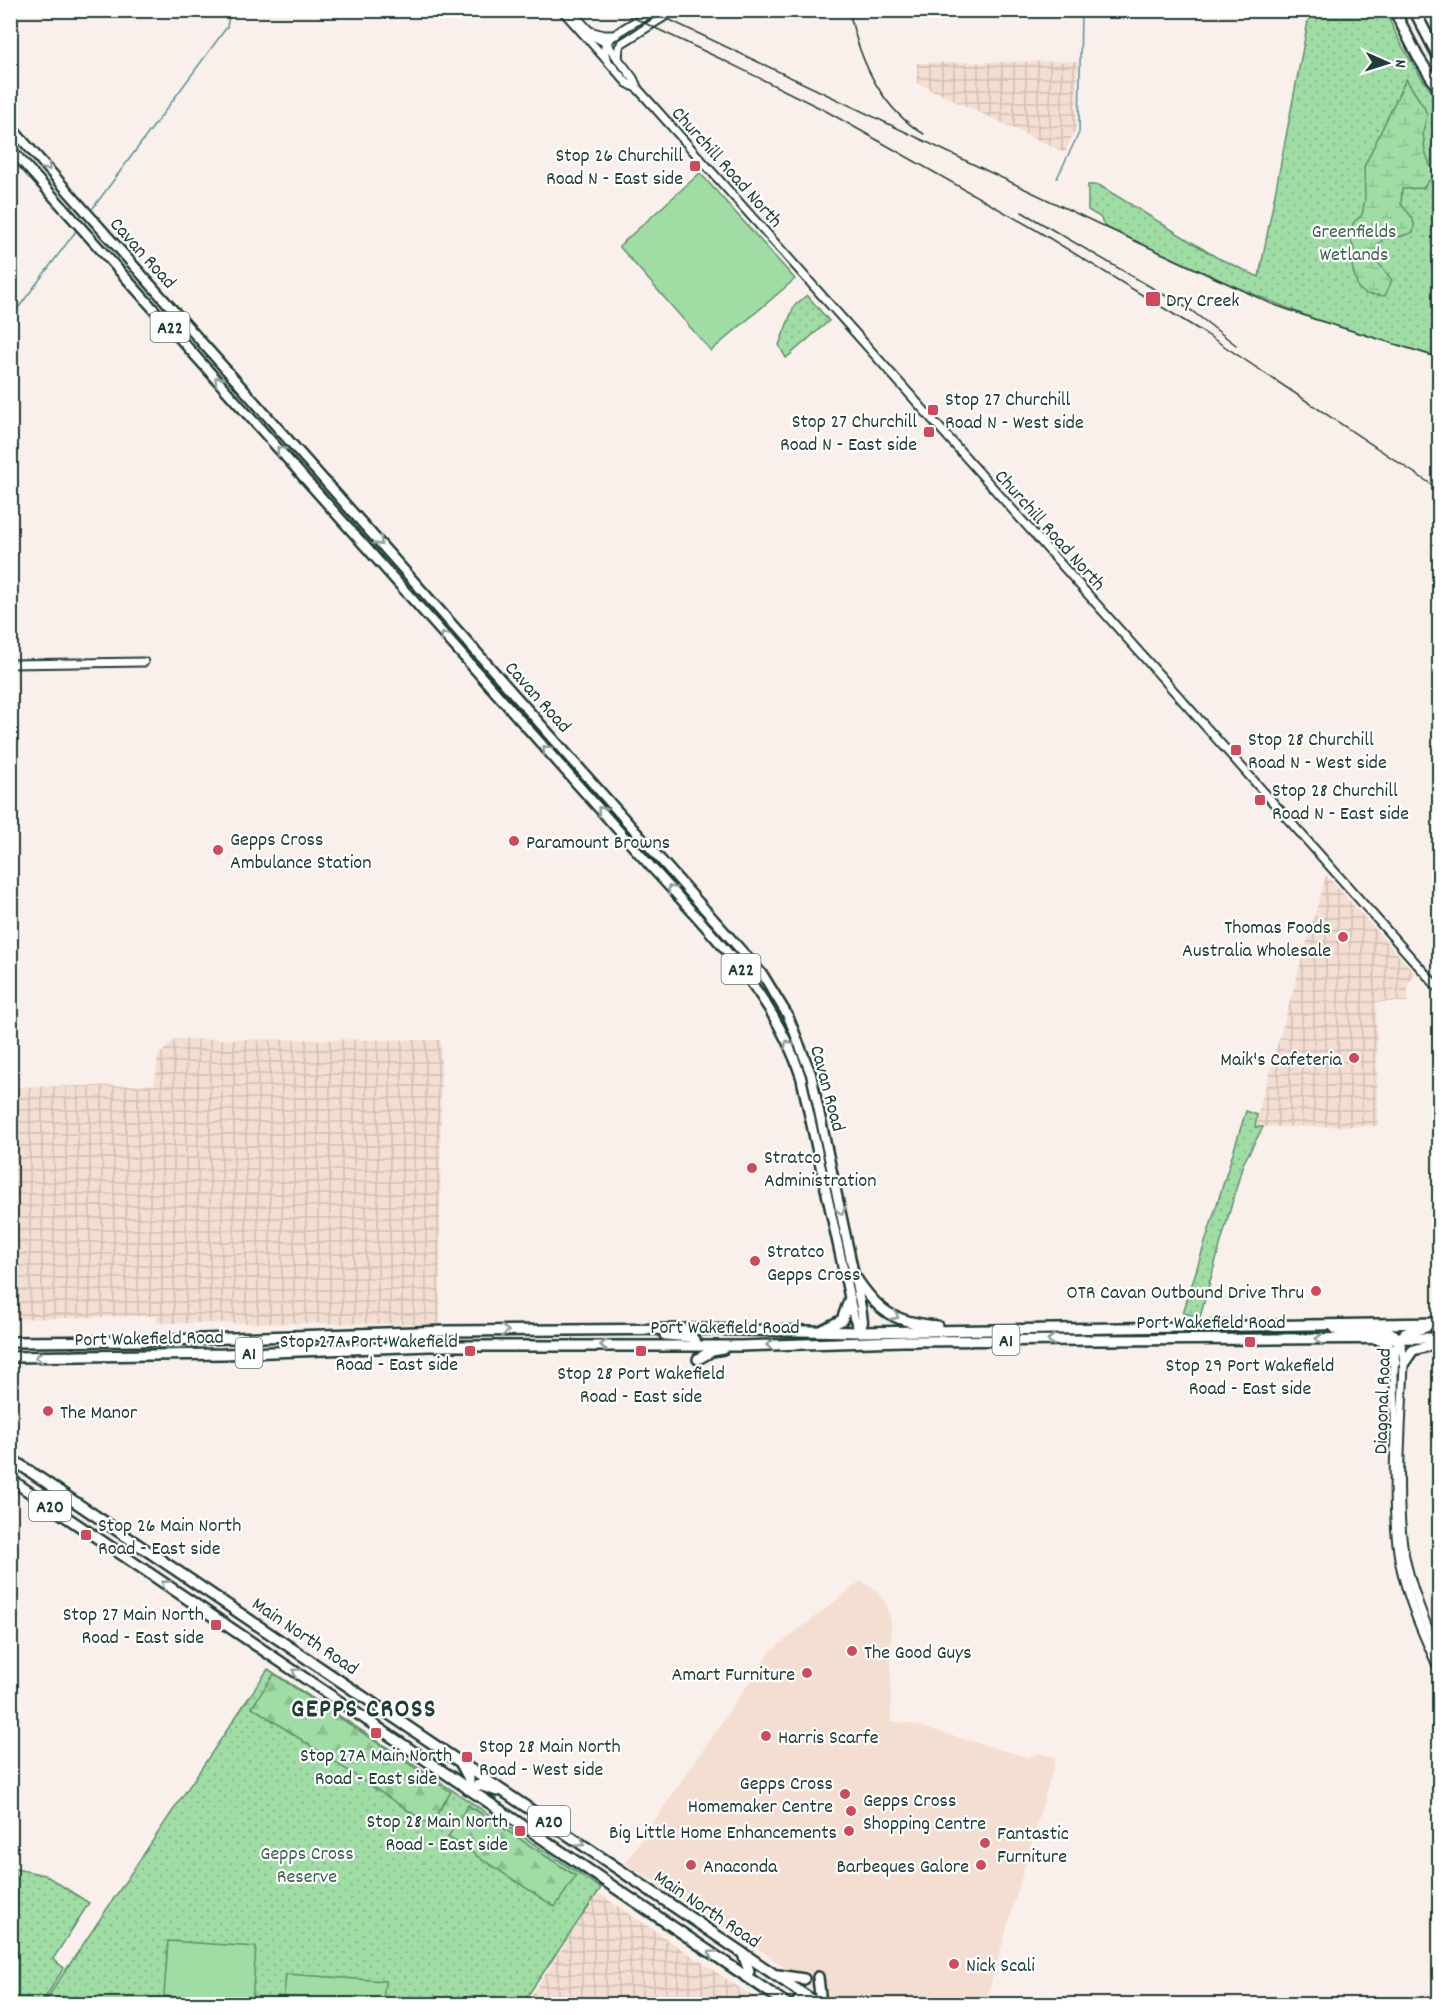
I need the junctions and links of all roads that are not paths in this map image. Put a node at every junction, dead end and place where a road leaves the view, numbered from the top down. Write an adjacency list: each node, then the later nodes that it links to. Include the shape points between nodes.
1 (562, 10): 10 (street, Churchill Road North)
2 (570, 10): 7 (street, Churchill Road North)
3 (655, 10): 8 (street)
4 (675, 10): 11 (street, via 622,43)
5 (1394, 10): 14 (highway)
6 (1414, 10): 12 (highway)
7 (589, 31): 8 (street); 9 (street, Churchill Road North)
8 (616, 35): 9 (street)
9 (606, 43): 10 (street); 11 (street, Churchill Road North)
10 (606, 58): 13 (street, Churchill Road North, via 627,83)
11 (618, 59): 13 (street, Churchill Road North)
12 (1440, 60)
13 (638, 89): 23 (street, Churchill Road North)
14 (1440, 91)
15 (10, 126): 20 (main road, Cavan Road / A22, one-way to 20)
16 (10, 148): 19 (main road, Cavan Road / A22, one-way to 16)
17 (144, 662): 18 (street)
18 (10, 664)
19 (644, 859): 20 (main road); 22 (main road, Cavan Road / A22, one-way to 19)
20 (664, 862): 21 (main road, Cavan Road / A22)
21 (720, 924): 22 (main road); 24 (main road, Cavan Road / A22, one-way to 24, via 768,983 805,1055)
22 (710, 933): 25 (main road, Cavan Road / A22, one-way to 22, via 795,1059 762,995)
23 (1440, 990)
24 (854, 1275): 32 (highway, one-way to 32, via 873,1301 897,1319); 33 (main road, Cavan Road, via 863,1318)
25 (850, 1298): 31 (highway, via 842,1320); 33 (main road, Cavan Road / A22)
26 (1440, 1324): 27 (highway, Port Wakefield Road / A1); 36 (highway, via 1406,1333)
27 (1302, 1325): 28 (highway, Port Wakefield Road / A1); 36 (highway, via 1354,1332 1387,1331)
28 (1081, 1328): 32 (highway, Port Wakefield Road / A1); 37 (highway, via 1108,1336)
29 (648, 1330): 30 (highway, Port Wakefield Road / A1, one-way to 29); 31 (highway, Port Wakefield Road / A1); 42 (highway, via 658,1335 692,1337)
30 (447, 1331): 34 (highway, Port Wakefield Road / A1); 44 (highway); 45 (highway, via 453,1340)
31 (820, 1331): 33 (highway, Port Wakefield Road / A1)
32 (989, 1331): 33 (highway, Port Wakefield Road / A1)
33 (860, 1332): 39 (highway); 43 (highway)
34 (225, 1338): 40 (highway, Port Wakefield Road / A1); 47 (highway)
35 (1440, 1338): 36 (highway, Port Wakefield Road / A1)
36 (1399, 1339): 38 (highway, Port Wakefield Road / A1); 50 (street, Diagonal Road)
37 (1109, 1340): 38 (highway, Port Wakefield Road / A1, one-way to 37); 39 (highway, Port Wakefield Road / A1, one-way to 39)
38 (1377, 1340): 50 (highway, via 1392,1349)
39 (903, 1341): 43 (highway, Port Wakefield Road / A1)
40 (11, 1342): 48 (highway)
41 (1440, 1343): 50 (highway, via 1413,1350)
42 (697, 1344): 45 (highway, Port Wakefield Road / A1, one-way to 45); 46 (highway, Port Wakefield Road / A1)
43 (800, 1345): 46 (highway, Port Wakefield Road / A1, one-way to 46)
44 (430, 1346): 45 (highway, Port Wakefield Road / A1); 47 (highway, Port Wakefield Road / A1)
45 (471, 1346)
46 (740, 1346): 49 (highway, via 715,1350)
47 (224, 1354): 48 (highway, Port Wakefield Road / A1, one-way to 48)
48 (11, 1357)
49 (698, 1359)
50 (1400, 1363): 54 (street, Diagonal Road, via 1403,1541 1416,1598); 56 (street, Diagonal Road, via 1395,1509 1400,1562 1414,1612)
51 (10, 1458): 57 (highway, Main North Road / A20)
52 (10, 1479): 58 (highway, Main North Road / A20, one-way to 52)
53 (1440, 1635): 54 (street)
54 (1435, 1645): 55 (street, Diagonal Road)
55 (1440, 1656)
56 (1440, 1672)
57 (461, 1761): 58 (highway, via 469,1779); 59 (highway, Main North Road / A20)
58 (468, 1789): 59 (highway, via 479,1785); 62 (highway, Main North Road / A20, one-way to 58)
59 (506, 1792): 60 (highway, Main North Road / A20, one-way to 60)
60 (743, 1954): 61 (highway, Main North Road / A20); 62 (highway)
61 (773, 1974): 64 (highway); 65 (highway, Main North Road / A20)
62 (747, 1977): 66 (highway, Main North Road / A20)
63 (818, 1977): 68 (highway)
64 (804, 1979)
65 (801, 1993): 67 (highway); 68 (highway, Main North Road / A20)
66 (787, 2004)
67 (794, 2004)
68 (819, 2004)

